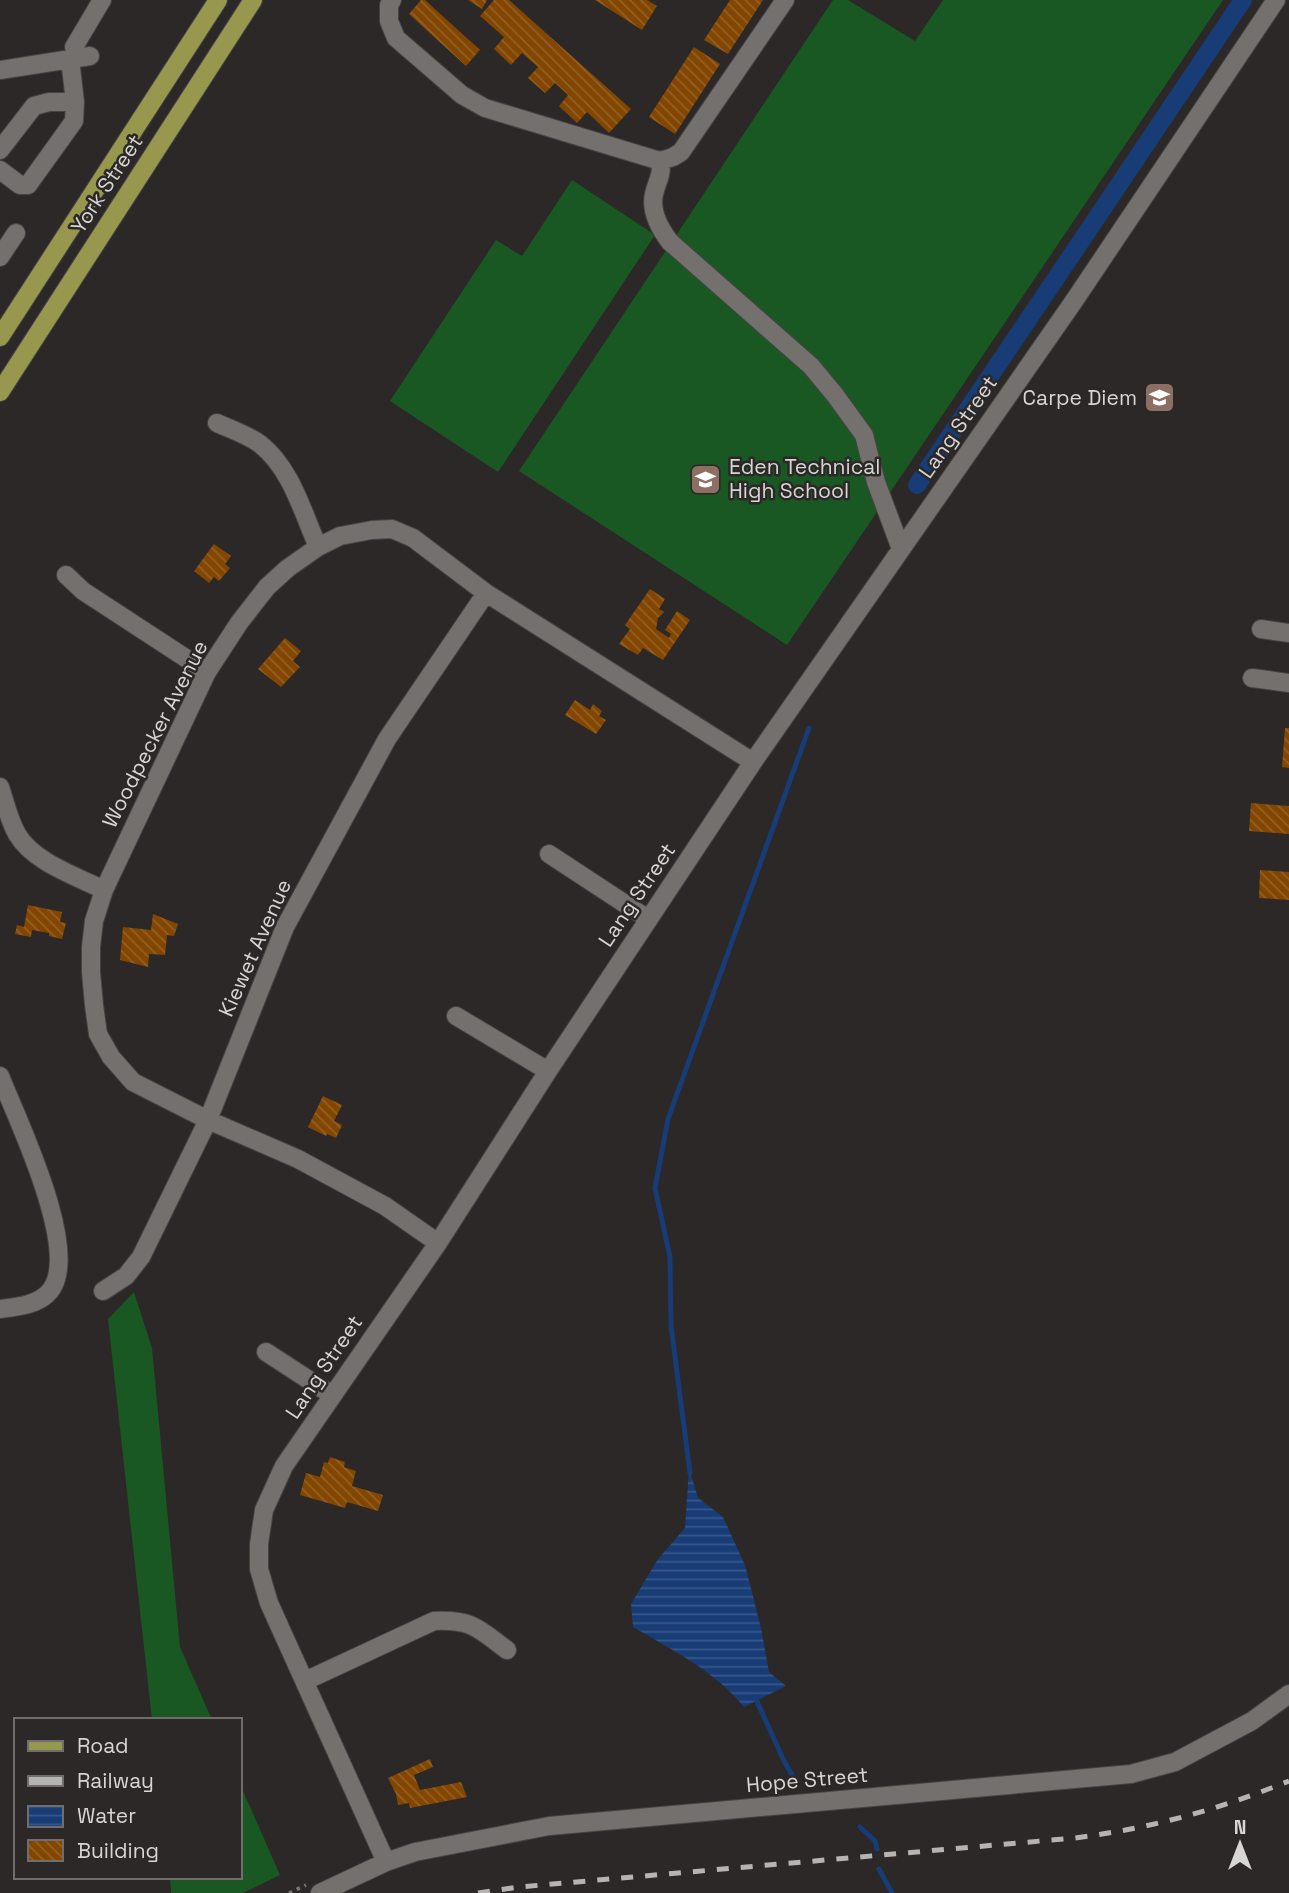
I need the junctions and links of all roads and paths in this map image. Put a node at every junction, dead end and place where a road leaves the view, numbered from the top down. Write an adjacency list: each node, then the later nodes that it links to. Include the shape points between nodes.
1 (102, 0): 7 (street)
2 (218, 0): 15 (main road, York Street)
3 (253, 0): 16 (main road, York Street)
4 (393, 0): 11 (street, via 389,21 396,38 462,95 485,108)
5 (785, 0): 11 (street, via 681,152)
6 (1276, 0): 19 (street, Lang Street)
7 (78, 54): 8 (street); 9 (street)
8 (0, 70)
9 (75, 102): 10 (street, via 34,106); 12 (street, via 71,127 28,185 20,186)
10 (0, 150)
11 (660, 160): 19 (street, via 653,206 662,231 811,366 835,395 864,435)
12 (0, 170)
13 (16, 233): 14 (street)
14 (0, 257)
15 (0, 337)
16 (0, 392)
17 (216, 423): 18 (street, via 259,442 270,453)
18 (318, 547): 21 (street, Woodpecker Avenue, via 340,536 392,529 413,538); 24 (street, Woodpecker Avenue, via 267,587)
19 (901, 549): 27 (street, Lang Street)
20 (66, 575): 24 (street)
21 (486, 593): 27 (street, Woodpecker Avenue); 35 (street, Kiewet Avenue, via 387,739 285,927)
22 (1261, 629): 23 (street)
23 (1289, 633)
24 (207, 673): 30 (street, Woodpecker Avenue)
25 (1252, 678): 26 (street)
26 (1289, 683)
27 (753, 762): 31 (street, Lang Street)
28 (0, 787): 30 (street, via 16,833 27,847)
29 (549, 854): 31 (street)
30 (104, 890): 35 (street, Woodpecker Avenue, via 92,947 98,1034 132,1082)
31 (648, 919): 33 (street, Lang Street)
32 (456, 1016): 33 (street)
33 (548, 1071): 36 (street, Lang Street)
34 (0, 1076): 38 (street, via 48,1197 59,1251 57,1276 50,1291 21,1307)
35 (208, 1120): 36 (street, Woodpecker Avenue, via 309,1164 385,1206); 37 (street, Kiewet Avenue, via 141,1257 126,1276)
36 (438, 1243): 40 (street, Lang Street)
37 (103, 1291)
38 (0, 1309)
39 (266, 1352): 40 (street)
40 (332, 1395): 42 (street, Lang Street, via 284,1466 264,1510 259,1544 259,1569 269,1602)
41 (507, 1650): 42 (street, via 475,1626 456,1620 434,1621)
42 (305, 1681): 44 (street, Lang Street)
43 (1289, 1694): 44 (street, Hope Street, via 1252,1721 1175,1762 1131,1774 549,1826 440,1846)
44 (386, 1862): 45 (street, Hope Street)
45 (320, 1893)

